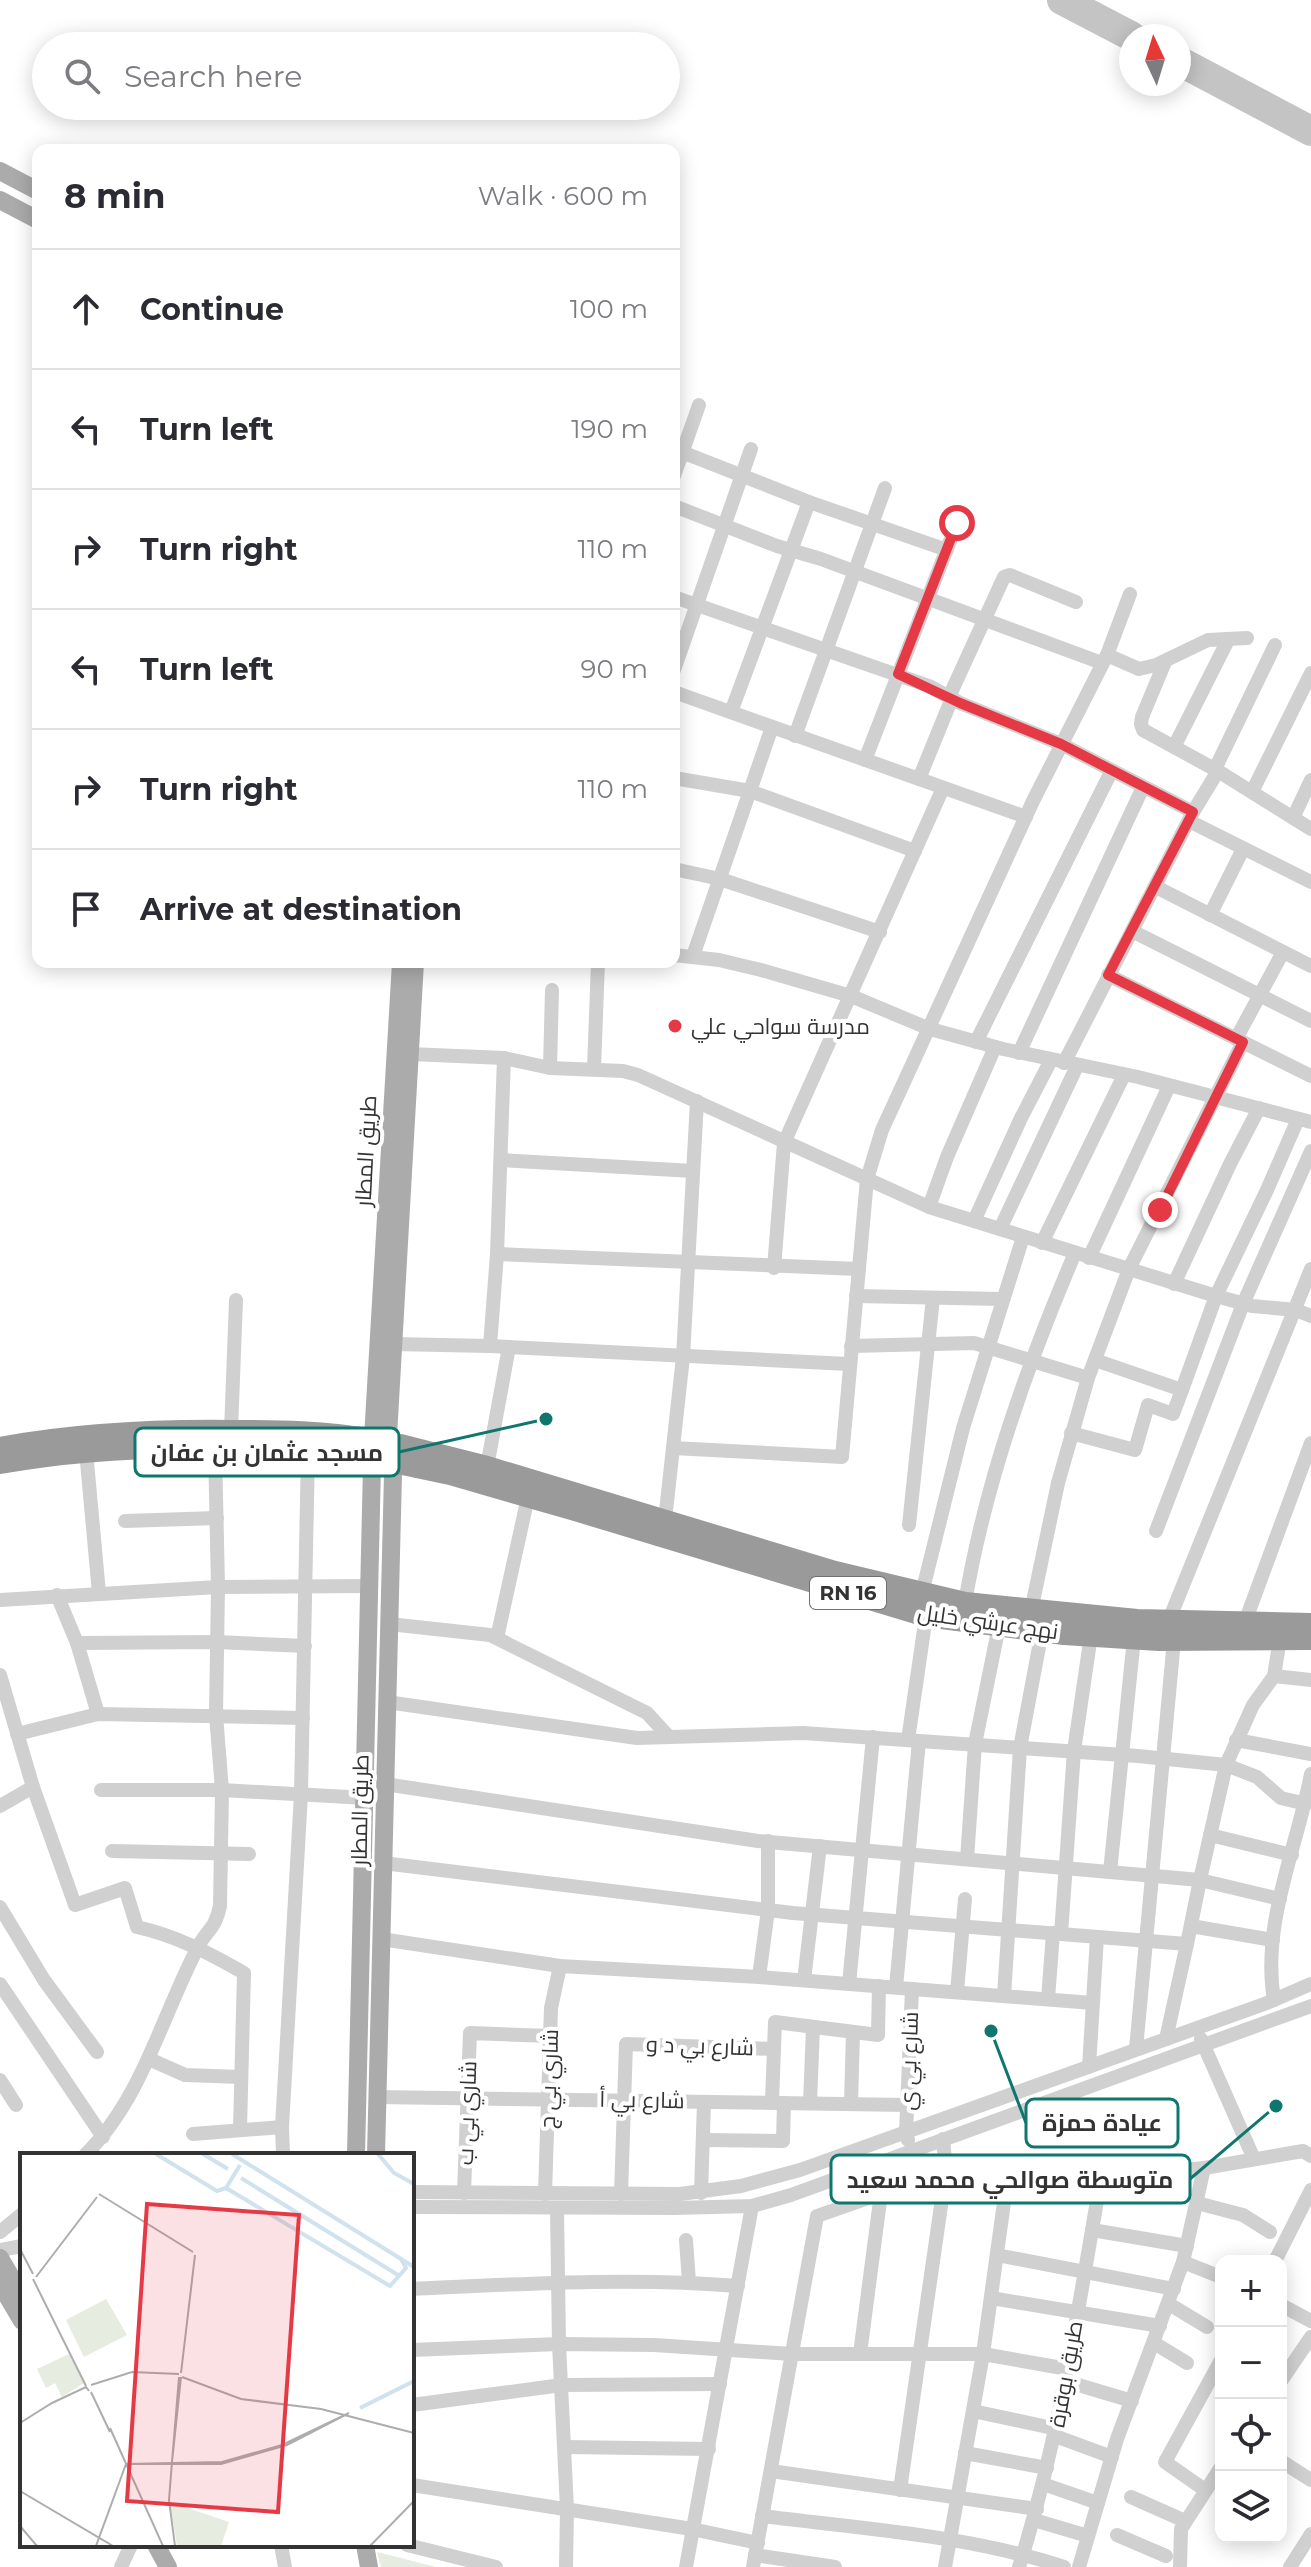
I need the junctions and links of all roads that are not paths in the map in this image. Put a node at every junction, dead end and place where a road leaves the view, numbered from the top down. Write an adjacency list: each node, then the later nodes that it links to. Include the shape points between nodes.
1 (0, 171): 2 (main road)
2 (32, 189)
3 (0, 200): 4 (main road)
4 (31, 216)
5 (699, 405): 6 (street)
6 (680, 447)
7 (751, 449): 9 (street)
8 (680, 452): 9 (street)
9 (744, 474): 11 (street); 15 (street)
10 (885, 488): 14 (street)
11 (809, 502): 14 (street); 16 (street)
12 (680, 508): 15 (street)
13 (957, 523): 17 (street)
14 (872, 525): 17 (street); 18 (street)
15 (725, 527): 16 (street); 23 (street)
16 (792, 550): 18 (street); 25 (street)
17 (947, 550): 21 (street)
18 (856, 572): 21 (street); 29 (street)
19 (1130, 594): 31 (street)
20 (680, 599): 23 (street)
21 (926, 599): 24 (street); 34 (street)
22 (1076, 602): 24 (street, via 1007,575)
23 (697, 606): 25 (street); 30 (street)
24 (985, 620): 31 (street); 36 (street)
25 (762, 627): 29 (street); 37 (street)
26 (1247, 638): 27 (street)
27 (1228, 640): 32 (street, via 1208,640); 41 (street)
28 (1275, 645): 43 (street)
29 (827, 650): 34 (street); 39 (street)
30 (680, 653)
31 (1104, 659): 32 (street, via 1139,669); 40 (street)
32 (1165, 662): 41 (street, via 1141,724)
33 (1311, 673): 51 (street)
34 (898, 674): 36 (street); 42 (street)
35 (680, 694): 37 (street)
36 (951, 698): 40 (street); 46 (street)
37 (731, 712): 38 (street)
38 (772, 727): 39 (street); 50 (street)
39 (795, 736): 42 (street)
40 (1061, 744): 44 (street); 53 (street)
41 (1174, 747): 43 (street)
42 (865, 760): 46 (street)
43 (1217, 770): 51 (street); 52 (street)
44 (1111, 772): 48 (street); 79 (street)
45 (680, 779): 50 (street)
46 (919, 779): 49 (street)
47 (1311, 780): 54 (street)
48 (1143, 787): 52 (street); 81 (street)
49 (943, 788): 53 (street); 57 (street)
50 (750, 791): 57 (street); 60 (street)
51 (1252, 792): 54 (street)
52 (1191, 816): 56 (street); 61 (street)
53 (1026, 817): 77 (street)
54 (1293, 818): 55 (street)
55 (1311, 829)
56 (1243, 849): 59 (street); 62 (street)
57 (915, 851): 64 (street)
58 (680, 870): 60 (street)
59 (1309, 875)
60 (720, 879): 64 (street); 67 (street)
61 (1156, 887): 62 (street); 63 (street)
62 (1210, 915): 65 (street)
63 (1132, 931): 72 (street); 74 (street)
64 (880, 932): 75 (street)
65 (1283, 952): 68 (street); 74 (street)
66 (680, 955): 67 (street)
67 (693, 956): 75 (street)
68 (1311, 966)
69 (401, 968): 120 (main road, طريق المطار)
70 (415, 968): 82 (main road, طريق المطار)
71 (598, 968): 86 (street)
72 (1108, 975): 78 (street); 84 (street)
73 (552, 990): 85 (street)
74 (1260, 995): 76 (street); 78 (street)
75 (851, 996): 77 (street); 94 (street)
76 (1311, 1021)
77 (930, 1029): 79 (street); 98 (street, via 882,1130)
78 (1240, 1041): 88 (street); 90 (street)
79 (976, 1042): 80 (street)
80 (995, 1047): 81 (street); 99 (street)
81 (1019, 1053): 84 (street)
82 (410, 1054): 83 (street); 120 (main road, طريق المطار)
83 (504, 1058): 85 (street); 96 (street)
84 (1064, 1063): 87 (street); 100 (street, via 1021,1118); 101 (street)
85 (550, 1068): 86 (street)
86 (594, 1069): 91 (street, via 638,1075)
87 (1124, 1075): 89 (street); 103 (street)
88 (1311, 1076)
89 (1169, 1086): 90 (street); 105 (street)
90 (1215, 1096): 92 (street); 109 (street)
91 (697, 1101): 94 (street); 97 (street)
92 (1259, 1108): 93 (street); 111 (street)
93 (1304, 1120): 113 (street)
94 (784, 1143): 98 (street); 107 (street)
95 (1311, 1151): 117 (street)
96 (501, 1160): 97 (street); 104 (street)
97 (693, 1171): 106 (street)
98 (867, 1179): 99 (street); 108 (street)
99 (929, 1207): 100 (street)
100 (974, 1221): 101 (street)
101 (1000, 1229): 102 (street)
102 (1023, 1237): 103 (street); 115 (street)
103 (1042, 1243): 105 (street)
104 (497, 1254): 106 (street); 122 (street)
105 (1082, 1255): 109 (street); 128 (street)
106 (688, 1264): 107 (street); 126 (street)
107 (774, 1268): 108 (street)
108 (859, 1269): 112 (street)
109 (1129, 1269): 111 (street); 127 (street)
110 (1311, 1269): 118 (street)
111 (1174, 1284): 113 (street)
112 (856, 1296): 114 (street); 123 (street)
113 (1216, 1296): 117 (street); 131 (street)
114 (933, 1298): 115 (street); 121 (street)
115 (1002, 1299): 125 (street)
116 (236, 1300): 132 (street)
117 (1243, 1304): 118 (street); 148 (street)
118 (1296, 1310): 119 (street); 163 (street)
119 (1311, 1316)
120 (385, 1344): 122 (street); 140 (main road, طريق المطار)
121 (928, 1344): 123 (street); 125 (street); 147 (street)
122 (490, 1346): 124 (street)
123 (851, 1346): 129 (street)
124 (509, 1347): 126 (street); 142 (street)
125 (987, 1347): 128 (street); 153 (street)
126 (683, 1357): 129 (street); 136 (street)
127 (1095, 1360): 130 (street); 131 (street)
128 (1030, 1362): 130 (street); 156 (street, via 975,1546)
129 (849, 1364): 136 (street, via 842,1457)
130 (1088, 1378): 133 (street)
131 (1182, 1390): 133 (street, via 1173,1414 1148,1405 1135,1450)
132 (231, 1431): 135 (highway, نهج عرشي خليل / RN 16, via 77,1437); 140 (highway, نهج عرشي خليل / RN 16, via 344,1434)
133 (1071, 1433): 157 (street)
134 (1311, 1443): 159 (street)
135 (0, 1448)
136 (673, 1448): 145 (street)
137 (215, 1449): 138 (highway, نهج عرشي خليل / RN 16); 139 (highway, نهج عرشي خليل / RN 16); 144 (street)
138 (86, 1451): 141 (highway, نهج عرشي خليل / RN 16); 152 (street)
139 (308, 1452): 140 (highway, نهج عرشي خليل / RN 16); 149 (street)
140 (383, 1452): 142 (highway, نهج عرشي خليل / RN 16); 143 (highway, نهج عرشي خليل / RN 16); 150 (main road, طريق المطار); 160 (main road, طريق المطار, via 393,1474)
141 (0, 1463)
142 (487, 1467): 145 (highway, نهج عرشي خليل / RN 16)
143 (528, 1497): 158 (highway, نهج عرشي خليل / RN 16); 166 (street)
144 (217, 1518): 146 (street); 151 (street)
145 (665, 1520): 153 (highway, نهج عرشي خليل / RN 16)
146 (125, 1521)
147 (909, 1525)
148 (1156, 1531)
149 (307, 1586): 150 (street); 151 (street); 172 (street)
150 (371, 1586): 198 (main road, طريق المطار)
151 (218, 1587): 152 (street); 170 (street)
152 (99, 1593): 154 (street)
153 (922, 1593): 156 (highway, نهج عرشي خليل / RN 16)
154 (57, 1595): 155 (street); 171 (street)
155 (0, 1600)
156 (965, 1603): 157 (highway, نهج عرشي خليل / RN 16)
157 (1031, 1611): 163 (highway, نهج عرشي خليل / RN 16, via 1137,1620)
158 (926, 1616): 162 (highway, نهج عرشي خليل / RN 16); 183 (street)
159 (1245, 1622): 161 (highway, نهج عرشي خليل / RN 16); 163 (highway, نهج عرشي خليل / RN 16)
160 (389, 1624): 166 (street); 176 (main road, طريق المطار)
161 (1311, 1624)
162 (999, 1626): 164 (highway, نهج عرشي خليل / RN 16); 185 (street)
163 (1171, 1630): 167 (highway, نهج عرشي خليل / RN 16); 168 (highway, نهج عرشي خليل / RN 16); 190 (street)
164 (1042, 1631): 165 (highway, نهج عرشي خليل / RN 16); 186 (street)
165 (1091, 1635): 167 (highway, نهج عرشي خليل / RN 16); 187 (street)
166 (497, 1638): 181 (street, via 647,1713)
167 (1134, 1638): 189 (street)
168 (1280, 1639): 169 (highway, نهج عرشي خليل / RN 16); 174 (street)
169 (1311, 1639)
170 (216, 1642): 171 (street); 172 (street); 178 (street)
171 (77, 1643): 177 (street)
172 (305, 1646): 179 (street)
173 (0, 1675): 180 (street)
174 (1274, 1676): 175 (street); 184 (street)
175 (1311, 1680)
176 (387, 1702): 181 (street, via 637,1738); 193 (main road, طريق المطار)
177 (98, 1714): 178 (street); 180 (street)
178 (216, 1715): 179 (street); 196 (street)
179 (303, 1718): 197 (street)
180 (17, 1734): 194 (street)
181 (669, 1737): 182 (street)
182 (873, 1737): 183 (street); 204 (street)
183 (913, 1740): 185 (street); 208 (street)
184 (1236, 1740): 188 (street); 191 (street)
185 (975, 1744): 186 (street); 210 (street)
186 (1020, 1748): 187 (street); 212 (street)
187 (1074, 1751): 189 (street); 213 (street)
188 (1311, 1754)
189 (1121, 1755): 190 (street); 214 (street)
190 (1163, 1758): 191 (street); 215 (street)
191 (1226, 1765): 199 (street, via 1257,1777 1281,1798); 201 (street)
192 (1311, 1774): 199 (street)
193 (385, 1784): 202 (street); 211 (main road, طريق المطار)
194 (33, 1787): 200 (street); 233 (street, via 75,1905 125,1888 137,1927)
195 (101, 1790): 196 (street)
196 (222, 1790): 197 (street); 206 (street)
197 (301, 1794): 198 (street); 272 (street)
198 (366, 1798): 282 (main road, طريق المطار)
199 (1306, 1804): 209 (street)
200 (0, 1806)
201 (1210, 1835): 209 (street); 216 (street)
202 (768, 1841): 203 (street); 220 (street)
203 (820, 1846): 204 (street); 221 (street)
204 (864, 1850): 208 (street); 222 (street)
205 (112, 1851): 206 (street)
206 (221, 1853): 207 (street); 233 (street, via 217,1923)
207 (249, 1854)
208 (908, 1854): 210 (street); 223 (street)
209 (1292, 1855): 218 (street)
210 (967, 1859): 212 (street)
211 (383, 1863): 220 (street); 229 (main road, طريق المطار)
212 (1012, 1863): 213 (street); 226 (street)
213 (1067, 1868): 214 (street); 227 (street)
214 (1110, 1872): 215 (street)
215 (1152, 1876): 216 (street); 230 (street)
216 (1200, 1880): 218 (street); 225 (street)
217 (965, 1899): 224 (street)
218 (1280, 1899): 231 (street)
219 (0, 1907): 257 (street, via 44,1980)
220 (768, 1910): 221 (street); 235 (street)
221 (813, 1914): 222 (street); 236 (street)
222 (857, 1918): 223 (street); 238 (street)
223 (902, 1921): 224 (street); 241 (street)
224 (962, 1926): 226 (street); 243 (street)
225 (1191, 1926): 231 (street); 232 (street)
226 (1008, 1930): 227 (street); 244 (street)
227 (1057, 1934): 228 (street); 245 (street)
228 (1097, 1937): 230 (street); 247 (street)
229 (381, 1939): 234 (street); 262 (main road, طريق المطار)
230 (1146, 1940): 232 (street); 256 (street)
231 (1273, 1940): 246 (street, via 1269,1971)
232 (1187, 1944): 253 (street)
233 (198, 1946): 258 (street); 260 (street, via 244,1973)
234 (560, 1966): 235 (street); 252 (street, شاري بي ج)
235 (759, 1977): 236 (street)
236 (804, 1980): 238 (street)
237 (0, 1984): 276 (street)
238 (849, 1984): 240 (street)
239 (1311, 1984): 246 (street)
240 (879, 1986): 241 (street); 251 (street, via 878,2035)
241 (896, 1987): 242 (street)
242 (912, 1989): 243 (street); 271 (street, شارع بي ي)
243 (957, 1992): 244 (street)
244 (1004, 1996): 245 (street)
245 (1048, 1999): 247 (street)
246 (1274, 2000): 250 (street)
247 (1093, 2003): 259 (street)
248 (1311, 2006): 254 (street)
249 (813, 2027): 251 (street); 255 (street, via 775,2022); 268 (street)
250 (1197, 2028): 253 (street); 254 (street)
251 (853, 2032): 269 (street)
252 (550, 2036): 263 (street, شاري بي ب, via 470,2033); 264 (street, شاري بي ج)
253 (1166, 2039): 256 (street)
254 (1204, 2047): 277 (street); 285 (street)
255 (774, 2049): 265 (street, شارع بي د و, via 626,2044); 267 (street)
256 (1136, 2049): 259 (street)
257 (97, 2052)
258 (149, 2059): 260 (street, via 185,2075); 276 (street)
259 (1089, 2067): 274 (street)
260 (241, 2077): 273 (street)
261 (0, 2080): 270 (street)
262 (377, 2097): 263 (street, شارع بي أ); 283 (main road, طريق المطار)
263 (468, 2098): 264 (street, شارع بي أ); 292 (street, شاري بي ب)
264 (548, 2099): 265 (street, شارع بي أ); 295 (street, شاري بي ج)
265 (624, 2100): 266 (street, شارع بي أ); 296 (street)
266 (704, 2102): 267 (street, شارع بي أ); 278 (street)
267 (778, 2102): 268 (street, شارع بي أ); 278 (street, via 783,2141)
268 (810, 2103): 269 (street, شارع بي أ)
269 (851, 2104): 271 (street, شارع بي أ)
270 (16, 2105)
271 (907, 2105): 274 (street, شارع بي ي)
272 (282, 2127): 273 (street); 281 (street)
273 (240, 2129): 275 (street)
274 (906, 2133): 279 (street); 293 (street, via 770,2180)
275 (193, 2134)
276 (103, 2137): 280 (street)
277 (943, 2139): 279 (street); 287 (street)
278 (703, 2140): 293 (street)
279 (912, 2151): 298 (street)
280 (87, 2153)
281 (283, 2153)
282 (356, 2153)
283 (376, 2153)
284 (1308, 2153): 285 (street)
285 (1254, 2159): 286 (street)
286 (1204, 2168): 288 (street); 297 (street)
287 (946, 2171): 289 (street); 294 (street); 338 (street)
288 (1101, 2178): 289 (street); 303 (street, طريق بوقرة)
289 (1006, 2188): 310 (street)
290 (1311, 2190): 311 (street)
291 (414, 2192): 292 (street)
292 (464, 2193): 295 (street)
293 (701, 2193): 296 (street)
294 (881, 2193): 336 (street, via 817,2216); 337 (street)
295 (545, 2194): 296 (street)
296 (621, 2194)
297 (1197, 2203): 305 (street, via 1243,2215); 308 (street)
298 (752, 2206): 300 (street); 319 (street)
299 (414, 2207): 300 (street)
300 (557, 2208): 317 (street)
301 (20, 2216): 304 (street)
302 (20, 2229): 304 (street)
303 (1092, 2230): 308 (street); 314 (street, طريق بوقرة)
304 (0, 2232)
305 (1270, 2232)
306 (686, 2240): 316 (street)
307 (20, 2246): 309 (street)
308 (1187, 2246): 313 (street)
309 (0, 2250)
310 (997, 2255): 314 (street); 323 (street)
311 (1278, 2255)
312 (0, 2258): 322 (main road)
313 (1183, 2262): 315 (street); 321 (street)
314 (1085, 2271): 321 (street); 326 (street, طريق بوقرة)
315 (1215, 2275)
316 (689, 2282): 317 (street); 319 (street)
317 (559, 2283): 320 (street); 333 (street)
318 (0, 2284): 327 (main road)
319 (738, 2286): 335 (street)
320 (414, 2289)
321 (1174, 2289): 324 (street)
322 (20, 2293)
323 (991, 2298): 326 (street); 339 (street)
324 (1169, 2304): 329 (street); 330 (street)
325 (1287, 2308): 328 (street)
326 (1078, 2312): 329 (street); 343 (street, طريق بوقرة)
327 (20, 2318)
328 (1311, 2321)
329 (1160, 2326): 332 (street)
330 (1207, 2327)
331 (1311, 2337): 342 (street)
332 (1154, 2343): 340 (street); 346 (street)
333 (559, 2344): 334 (street); 335 (street); 345 (street)
334 (414, 2350)
335 (726, 2350): 336 (street); 344 (street)
336 (792, 2354): 337 (street); 356 (street)
337 (860, 2354): 338 (street)
338 (921, 2354): 339 (street); 361 (street)
339 (983, 2354): 343 (street); 348 (street)
340 (1187, 2363)
341 (1215, 2371): 362 (street, via 1165,2462)
342 (1287, 2372)
343 (1066, 2375): 346 (street); 349 (street, طريق بوقرة)
344 (720, 2384): 345 (street); 351 (street)
345 (562, 2385): 347 (street); 350 (street)
346 (1132, 2401): 353 (street)
347 (414, 2405)
348 (973, 2411): 349 (street); 352 (street)
349 (1056, 2432): 353 (street); 355 (street, طريق بوقرة)
350 (565, 2447): 351 (street); 366 (street)
351 (709, 2449): 370 (street)
352 (965, 2453): 355 (street); 364 (street)
353 (1112, 2457): 365 (street)
354 (1287, 2465): 358 (street)
355 (1047, 2468): 359 (street, طريق بوقرة)
356 (771, 2471): 361 (street); 368 (street)
357 (1218, 2471): 362 (street)
358 (1311, 2480)
359 (1043, 2484): 365 (street); 367 (street, طريق بوقرة)
360 (414, 2485): 366 (street)
361 (900, 2490): 364 (street)
362 (1205, 2490): 369 (street)
363 (1131, 2497): 369 (street)
364 (957, 2498): 367 (street); 374 (street)
365 (1098, 2503): 373 (street)
366 (567, 2509): 370 (street); 390 (street)
367 (1036, 2514): 373 (street); 382 (street, طريق بوقرة)
368 (762, 2516): 374 (street); 381 (street)
369 (1183, 2525): 383 (street); 396 (street)
370 (692, 2529): 381 (street); 391 (street)
371 (1117, 2535): 383 (street)
372 (1311, 2535): 397 (street)
373 (1088, 2536): 395 (street)
374 (949, 2541): 382 (street); 393 (street)
375 (130, 2547): 384 (street)
376 (157, 2547): 385 (main road)
377 (170, 2547): 386 (main road)
378 (281, 2547): 387 (street)
379 (365, 2547): 388 (main road)
380 (414, 2547): 389 (street)
381 (755, 2555): 392 (street)
382 (1021, 2560): 394 (street)
383 (1163, 2561)
384 (121, 2567)
385 (168, 2567)
386 (181, 2567)
387 (285, 2567)
388 (369, 2567)
389 (496, 2567)
390 (566, 2567)
391 (686, 2567)
392 (835, 2567)
393 (945, 2567)
394 (1064, 2567)
395 (1079, 2567)
396 (1180, 2567)
397 (1290, 2567)

